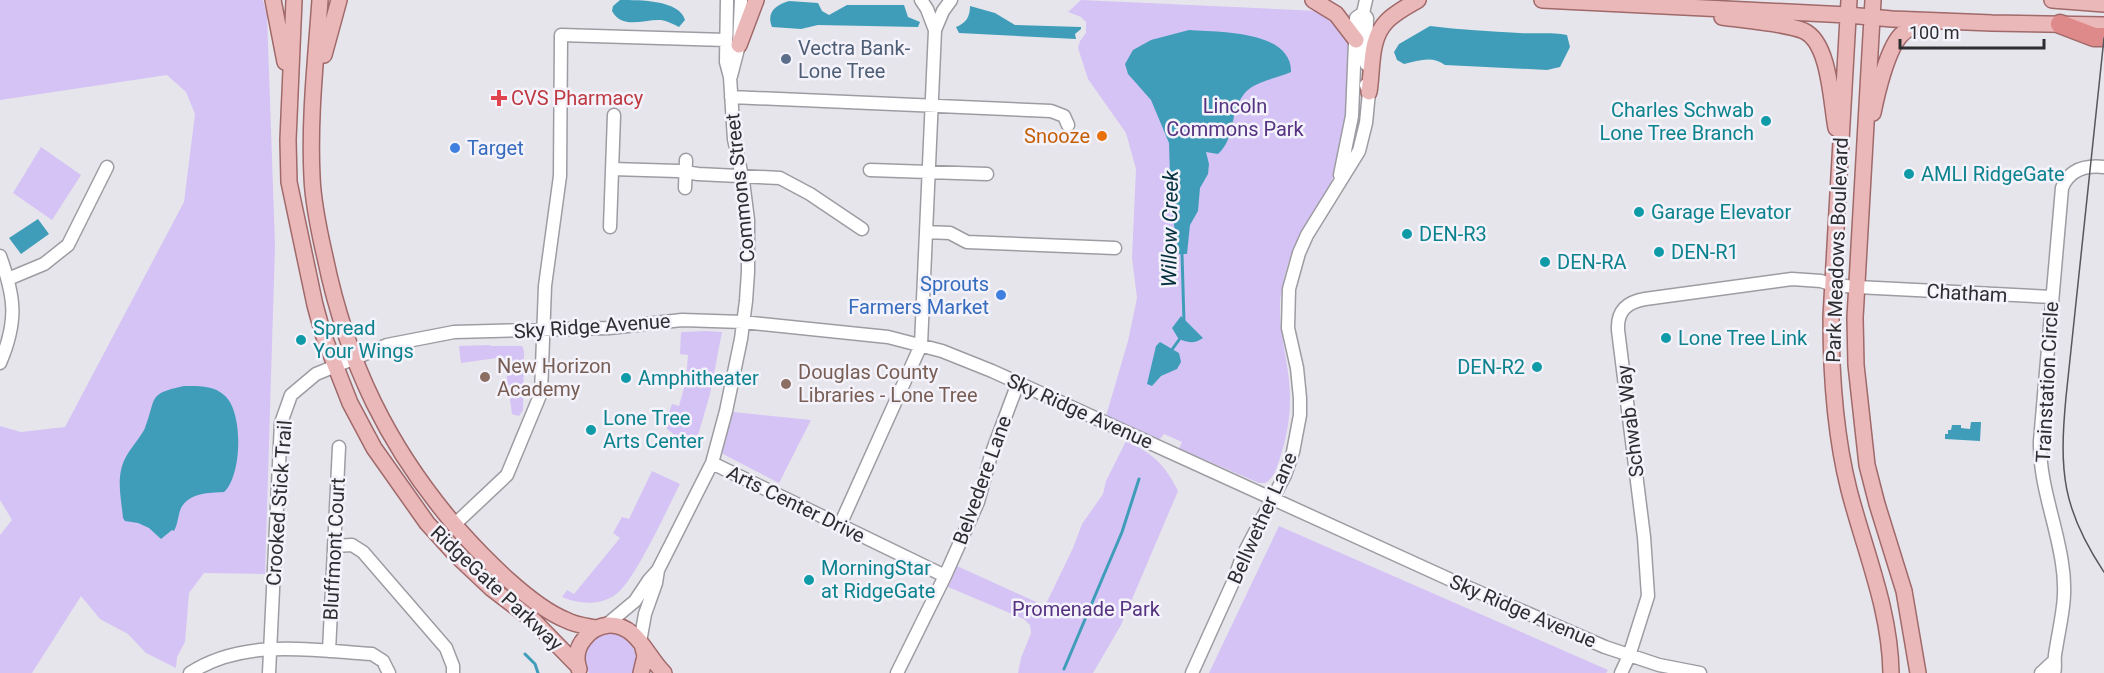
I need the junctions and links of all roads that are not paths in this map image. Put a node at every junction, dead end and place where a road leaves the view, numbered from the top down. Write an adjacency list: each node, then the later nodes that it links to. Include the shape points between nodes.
1 (273, 0): 27 (main road)
2 (294, 0): 27 (main road, RidgeGate Parkway)
3 (320, 0): 31 (main road, RidgeGate Parkway)
4 (339, 0): 31 (main road)
5 (727, 0): 26 (street, Commons Street)
6 (741, 0): 26 (street, Commons Street)
7 (756, 0): 26 (main road)
8 (921, 0): 23 (street)
9 (951, 0): 23 (street)
10 (1313, 0): 25 (main road, via 1336,14)
11 (1418, 0): 28 (main road, via 1380,29)
12 (1542, 0): 15 (main road)
13 (1873, 0): 19 (main road, Park Meadows Boulevard)
14 (2052, 0): 16 (main road)
15 (1630, 4): 18 (main road); 34 (main road, via 1804,31 1818,44 1823,58)
16 (2104, 4)
17 (1365, 6): 25 (street, Bellwether Lane, via 1356,18); 28 (street, Bellwether Lane, via 1365,84)
18 (1848, 8): 19 (main road); 34 (main road, Park Meadows Boulevard)
19 (1871, 18): 20 (main road); 39 (main road, Park Meadows Boulevard)
20 (1930, 21): 21 (main road); 39 (main road, via 1911,27 1895,43 1876,96)
21 (2060, 24): 22 (main road); 24 (highway)
22 (2104, 25)
23 (934, 30): 30 (street)
24 (2104, 37)
25 (1356, 40): 45 (street, Bellwether Lane, via 1352,116)
26 (732, 42): 29 (street, Commons Street); 56 (street, via 663,43 561,35 560,176)
27 (290, 88): 60 (main road, RidgeGate Parkway, via 289,182 315,305)
28 (1369, 92): 45 (street, Bellwether Lane, via 1359,151)
29 (731, 98): 30 (street); 43 (street, Commons Street)
30 (931, 106): 33 (street, via 1052,111 1064,116); 41 (street)
31 (313, 111): 58 (main road, RidgeGate Parkway, via 312,178 320,234)
32 (614, 115): 38 (street)
33 (1068, 125)
34 (1840, 149): 52 (main road, Park Meadows Boulevard)
35 (686, 166): 38 (street); 43 (street, via 698,174); 44 (street)
36 (107, 167): 51 (street, via 68,245 44,264)
37 (2104, 167): 54 (street, Trainstation Circle, via 2075,171 2063,186)
38 (612, 169): 46 (street)
39 (1863, 169): 53 (main road, Park Meadows Boulevard)
40 (870, 170): 41 (street)
41 (929, 172): 42 (street); 48 (street)
42 (987, 174)
43 (741, 175): 47 (street, via 790,182); 55 (street, Commons Street, via 748,220)
44 (685, 188)
45 (1337, 188): 64 (street, Bellwether Lane, via 1307,235 1291,281 1288,328 1299,376 1300,411 1293,452)
46 (610, 227)
47 (862, 229)
48 (926, 232): 49 (street, via 950,233 967,242); 57 (street)
49 (1115, 248)
50 (0, 256): 51 (street)
51 (8, 279): 59 (street, via 13,320)
52 (1833, 285): 53 (street, Chatham); 74 (street, Schwab Way, via 1807,279 1766,282 1634,301 1618,318 1648,586); 87 (main road, Park Meadows Boulevard, via 1831,354 1840,450 1884,608)
53 (1857, 287): 54 (street, Chatham); 88 (main road, Park Meadows Boulevard, via 1856,365 1867,465 1904,591)
54 (2052, 297): 75 (street, Trainstation Circle, via 2040,446 2065,583)
55 (743, 322): 56 (street, Sky Ridge Avenue, via 682,320); 57 (street, Sky Ridge Avenue, via 866,334); 63 (street, Commons Street)
56 (543, 331): 58 (street, Sky Ridge Avenue, via 454,332 387,345); 65 (street, via 541,393 507,475)
57 (921, 345): 61 (street, Sky Ridge Avenue, via 968,360); 66 (street)
58 (353, 358): 60 (street, Crooked Stick Trail); 65 (main road, RidgeGate Parkway, via 391,438)
59 (0, 363)
60 (334, 365): 72 (street, Crooked Stick Trail, via 310,377 291,395 281,423); 76 (main road, RidgeGate Parkway, via 374,448 427,524 491,588 534,621)
61 (1018, 383): 64 (street, Sky Ridge Avenue); 69 (street, Belvedere Lane, via 978,502)
62 (339, 447): 67 (street, Bluffmont Court)
63 (712, 463): 66 (street, Arts Center Drive); 68 (street, Commons Street)
64 (1271, 499): 74 (street, Sky Ridge Avenue); 84 (street, Bellwether Lane)
65 (454, 525): 70 (main road, RidgeGate Parkway, via 541,606 566,621)
66 (840, 525): 69 (street, Arts Center Drive)
67 (334, 546): 73 (street, Bluffmont Court); 80 (street, via 352,545 363,552 447,648)
68 (658, 570): 70 (street, Commons Street, via 635,602); 71 (street, Commons Street)
69 (945, 576): 83 (street, Belvedere Lane)
70 (601, 627): 71 (main road, RidgeGate Parkway, via 622,627); 76 (main road, RidgeGate Parkway, via 583,640 577,656)
71 (641, 645): 81 (main road, via 645,656); 82 (main road, RidgeGate Parkway)
72 (269, 650): 73 (street); 77 (street, via 219,657); 78 (street, Crooked Stick Trail)
73 (329, 651): 79 (street, via 372,654 383,661)
74 (1629, 656): 85 (street, Schwab Way); 86 (street, Sky Ridge Avenue)
75 (2054, 667): 89 (street, Trainstation Circle)
76 (578, 669)
77 (190, 673)
78 (269, 673)
79 (389, 673)
80 (453, 673)
81 (641, 673)
82 (664, 673)
83 (897, 673)
84 (1192, 673)
85 (1621, 673)
86 (1700, 673)
87 (1892, 673)
88 (1918, 673)
89 (2041, 673)

